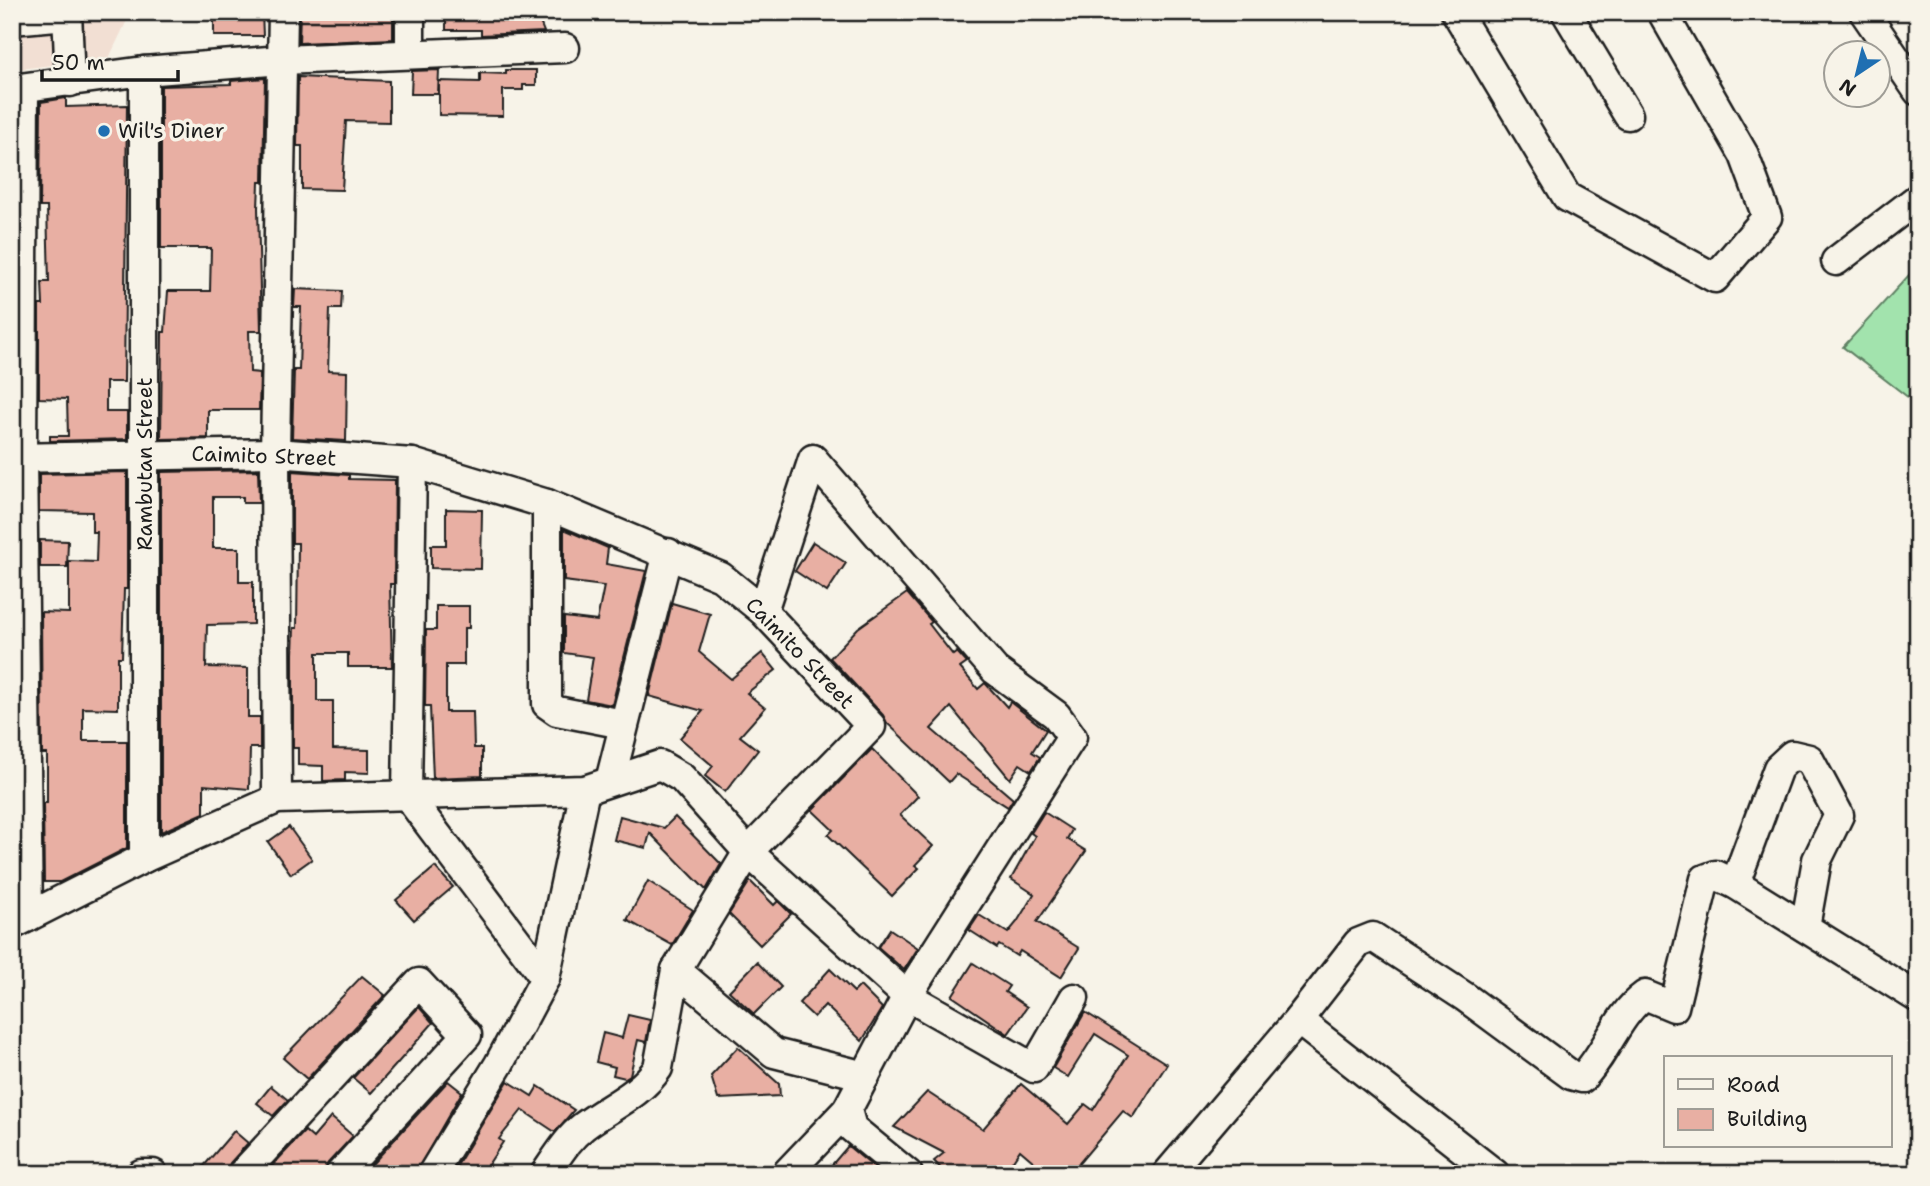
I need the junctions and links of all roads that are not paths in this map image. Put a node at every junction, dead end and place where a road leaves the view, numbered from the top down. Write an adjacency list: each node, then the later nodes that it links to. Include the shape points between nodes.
1 (283, 12): 11 (street)
2 (410, 12): 10 (street)
3 (1456, 12): 5 (street, via 1567,197 1715,278 1767,217 1744,155)
4 (1566, 12): 16 (street)
5 (1662, 12)
6 (1864, 12): 15 (street)
7 (67, 14): 8 (street); 13 (street)
8 (12, 19)
9 (565, 48): 10 (street)
10 (410, 54): 11 (street)
11 (282, 60): 12 (street); 20 (street)
12 (144, 71): 13 (street); 19 (street, Rambutan Street)
13 (70, 82): 14 (street)
14 (18, 89): 21 (street)
15 (1918, 91)
16 (1628, 114)
17 (1918, 198): 18 (street)
18 (1836, 261)
19 (145, 453): 20 (street, Caimito Street); 21 (street, Caimito Street); 32 (street, Rambutan Street)
20 (275, 453): 22 (street, Caimito Street); 30 (street)
21 (17, 458): 26 (street)
22 (412, 463): 23 (street, Caimito Street); 29 (street)
23 (547, 504): 24 (street, Caimito Street); 27 (street, via 547,704)
24 (668, 552): 25 (street, Caimito Street, via 721,577); 27 (street)
25 (763, 611): 31 (street, Caimito Street, via 871,726); 39 (street, via 813,459 995,670 1056,715 1072,737)
26 (19, 658): 34 (street)
27 (622, 724): 28 (street)
28 (598, 785): 29 (street); 31 (street, via 660,765 682,778); 37 (street)
29 (407, 795): 30 (street); 37 (street)
30 (277, 799): 32 (street)
31 (748, 852): 36 (street, Caimito Street); 39 (street)
32 (144, 858): 34 (street)
33 (1735, 884): 35 (street); 35 (street, via 1778,768 1792,755 1809,759 1839,815 1817,860); 41 (street, via 1716,875 1705,879 1674,1007 1644,995 1630,1005 1582,1078 1571,1075 1373,937 1358,943)
34 (20, 921)
35 (1805, 927): 38 (street)
36 (676, 970): 44 (street, via 774,1054); 51 (street, Caimito Street, via 658,1068 640,1089 567,1142)
37 (545, 978): 43 (street)
38 (1916, 993)
39 (907, 996): 40 (street, via 1034,1068); 44 (street)
40 (1074, 998)
41 (1298, 1020): 54 (street); 55 (street)
42 (467, 1035): 43 (street); 48 (street, via 419,983); 49 (street)
43 (499, 1064): 50 (street)
44 (865, 1076): 45 (street)
45 (847, 1110): 52 (street); 53 (street, via 852,1128)
46 (141, 1174): 47 (street)
47 (153, 1174)
48 (242, 1174)
49 (340, 1174)
50 (432, 1174)
51 (545, 1174)
52 (786, 1174)
53 (908, 1174)
54 (1167, 1174)
55 (1495, 1174)

